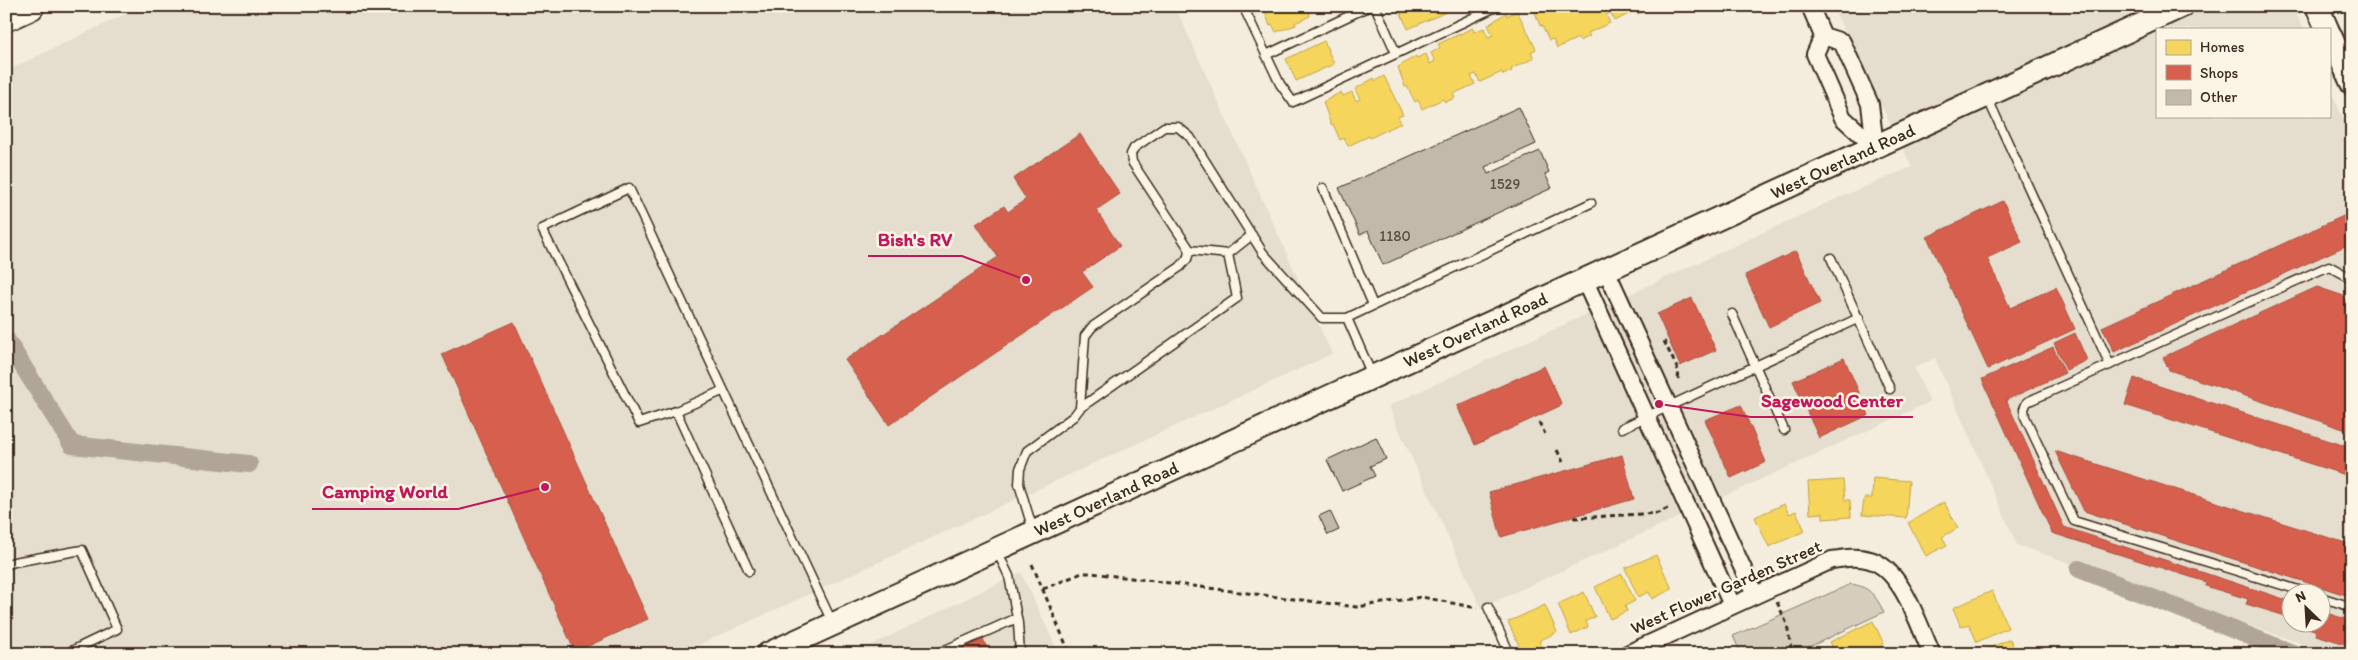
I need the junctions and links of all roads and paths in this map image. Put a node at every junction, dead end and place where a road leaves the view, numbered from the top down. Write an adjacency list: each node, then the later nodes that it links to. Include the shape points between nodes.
1 (30, 6): 9 (highway)
2 (1243, 6): 14 (lane)
3 (1370, 6): 14 (lane)
4 (1375, 6): 13 (lane)
5 (1810, 6): 12 (street)
6 (2182, 6): 16 (street, West Overland Road)
7 (2317, 6): 10 (street)
8 (1494, 7): 13 (lane)
9 (6, 17)
10 (2327, 28)
11 (2330, 35): 15 (street)
12 (1823, 36): 17 (street, via 1842,42 1846,50 1870,104); 17 (street, via 1815,54 1842,118)
13 (1396, 53): 14 (lane, via 1293,102)
14 (1266, 55)
15 (2352, 83)
16 (1986, 96): 17 (street, West Overland Road); 32 (lane)
17 (1875, 147): 24 (street, West Overland Road)
18 (1323, 188): 27 (lane)
19 (1591, 204): 27 (lane)
20 (1252, 235): 21 (lane, via 1190,137 1178,127 1164,126 1134,148 1132,162); 22 (lane); 29 (lane, via 1263,253 1322,318)
21 (1190, 250): 22 (lane); 39 (lane, via 1180,267 1092,327 1084,336)
22 (1228, 254): 39 (lane, via 1237,298)
23 (1831, 258): 30 (lane)
24 (1606, 270): 25 (street, West Overland Road); 38 (street)
25 (1584, 279): 34 (street, West Overland Road); 41 (street)
26 (2352, 283): 32 (lane, via 2349,277 2329,266)
27 (1373, 305): 29 (lane)
28 (1732, 314): 33 (lane)
29 (1346, 318): 34 (lane)
30 (1859, 318): 33 (lane); 36 (lane)
31 (1664, 341): 35 (path, via 1679,372 1678,378)
32 (2110, 365): 55 (lane, via 2027,402 2024,409 2025,418 2074,521)
33 (1756, 366): 38 (lane); 44 (lane)
34 (1373, 376): 50 (street, West Overland Road)
35 (1673, 380)
36 (1890, 389)
37 (722, 391): 40 (lane); 40 (lane, via 628,188 542,229 639,423); 64 (lane)
38 (1668, 406): 41 (lane); 57 (street)
39 (1080, 408): 50 (lane, via 1027,451 1020,469 1019,484)
40 (676, 411): 54 (lane)
41 (1647, 416): 43 (lane); 60 (street)
42 (1539, 422): 45 (path)
43 (1622, 428)
44 (1784, 430)
45 (1545, 434)
46 (1557, 450): 47 (path)
47 (1563, 462)
48 (1670, 507): 49 (path, via 1658,513)
49 (1574, 518)
50 (1034, 532): 51 (street, West Overland Road)
51 (996, 549): 63 (lane, via 1009,576); 64 (street, West Overland Road)
52 (1032, 564): 56 (path)
53 (6, 565): 65 (lane, via 82,550 117,629)
54 (750, 571)
55 (2280, 584)
56 (1043, 589): 61 (path, via 1082,573 1092,573 1356,607 1422,597 1481,609); 69 (path)
57 (1755, 595): 60 (street, West Flower Garden Street); 73 (street, West Flower Garden Street, via 1832,560 1853,557 1872,560 1887,569 1899,583)
58 (1776, 600): 72 (path, via 1787,624)
59 (2330, 600): 62 (lane)
60 (1732, 605): 71 (street, West Flower Garden Street)
61 (1488, 607): 70 (lane)
62 (2352, 607)
63 (1017, 618): 67 (lane); 68 (lane)
64 (833, 624): 66 (street, West Overland Road)
65 (65, 654)
66 (768, 654)
67 (936, 654)
68 (1020, 654)
69 (1070, 654)
70 (1510, 654)
71 (1627, 654)
72 (1792, 654)
73 (1932, 654)

